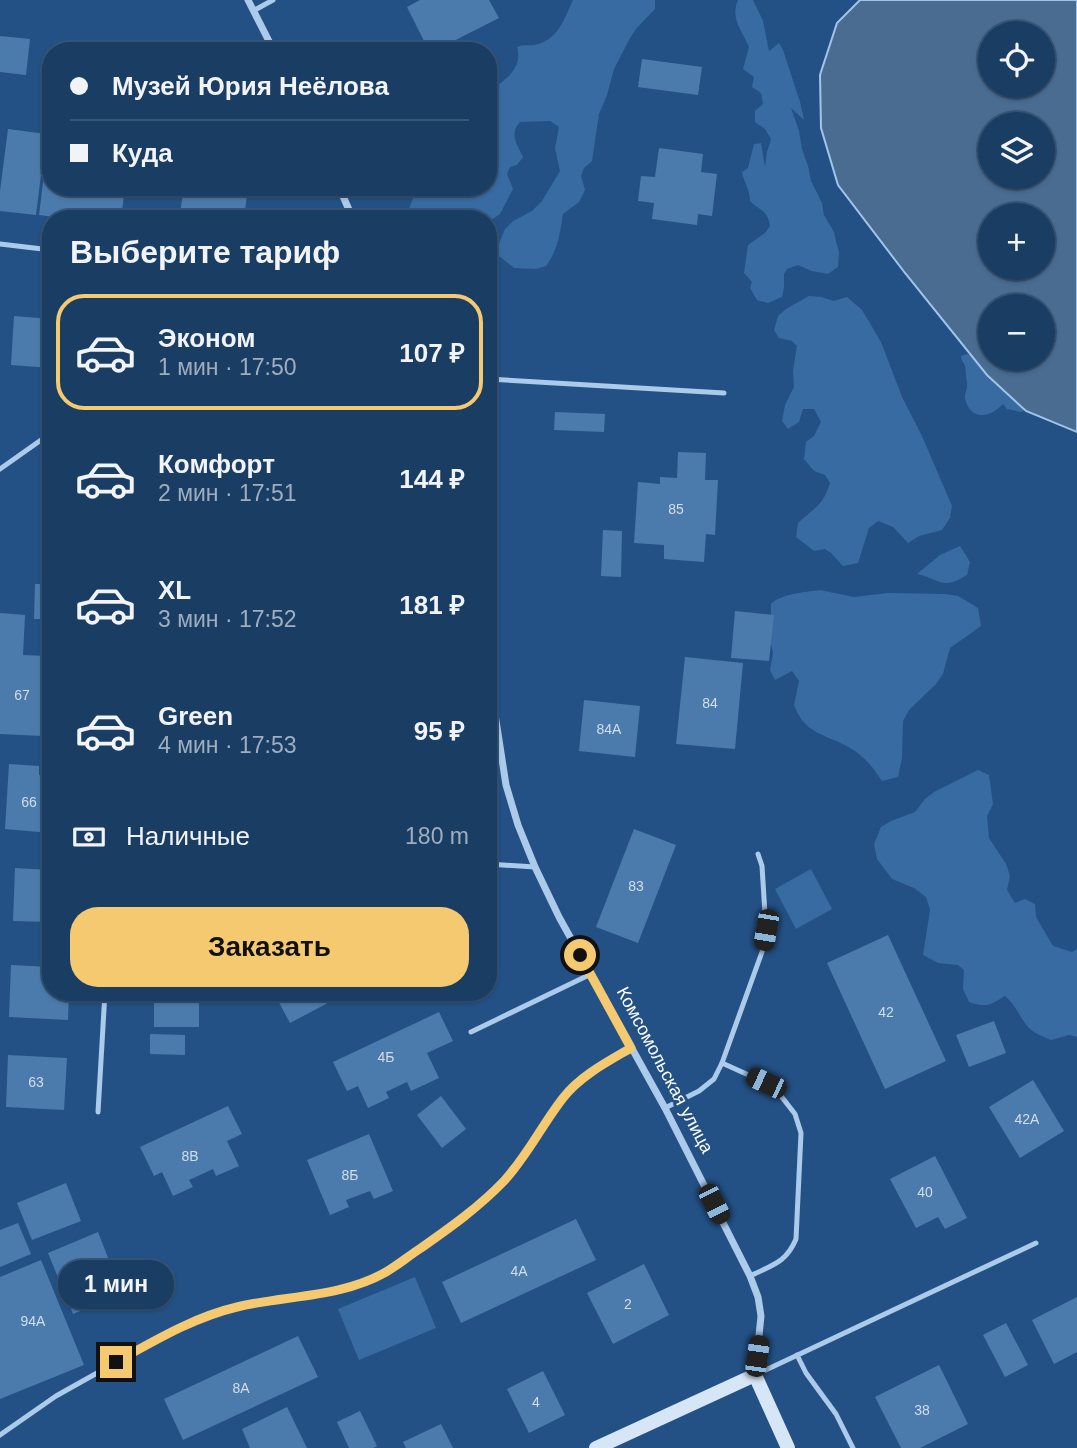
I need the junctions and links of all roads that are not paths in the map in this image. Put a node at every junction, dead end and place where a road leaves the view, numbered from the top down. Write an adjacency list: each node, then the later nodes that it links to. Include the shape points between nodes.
1 (248, 0): 3 (street)
2 (273, 0): 3 (lane)
3 (253, 10): 4 (street)
4 (269, 42)
5 (0, 244): 6 (lane)
6 (42, 249)
7 (497, 380): 8 (lane)
8 (723, 393)
9 (42, 439): 10 (lane)
10 (0, 469)
11 (497, 727): 14 (street, Комсомольская улица, via 506,785)
12 (758, 855): 19 (lane, via 766,930)
13 (497, 865): 14 (lane)
14 (535, 867): 15 (street, Комсомольская улица)
15 (591, 974): 17 (lane); 18 (street, Комсомольская улица)
16 (105, 1001): 21 (lane)
17 (471, 1032)
18 (631, 1048): 20 (street, Комсомольская улица); 26 (lane, via 595,1069 564,1097 505,1180 469,1213 385,1272 351,1287 236,1307 202,1318 56,1396)
19 (722, 1062): 20 (lane, via 714,1079); 23 (lane, via 766,1083 795,1114 801,1133 796,1239 782,1260)
20 (665, 1108): 23 (street, Комсомольская улица)
21 (98, 1112)
22 (1036, 1243): 24 (lane)
23 (750, 1276): 25 (street, Комсомольская улица, via 761,1316)
24 (797, 1355): 25 (lane); 29 (lane)
25 (755, 1375): 27 (street); 28 (street)
26 (0, 1435)
27 (596, 1448)
28 (788, 1448)
29 (853, 1448)

